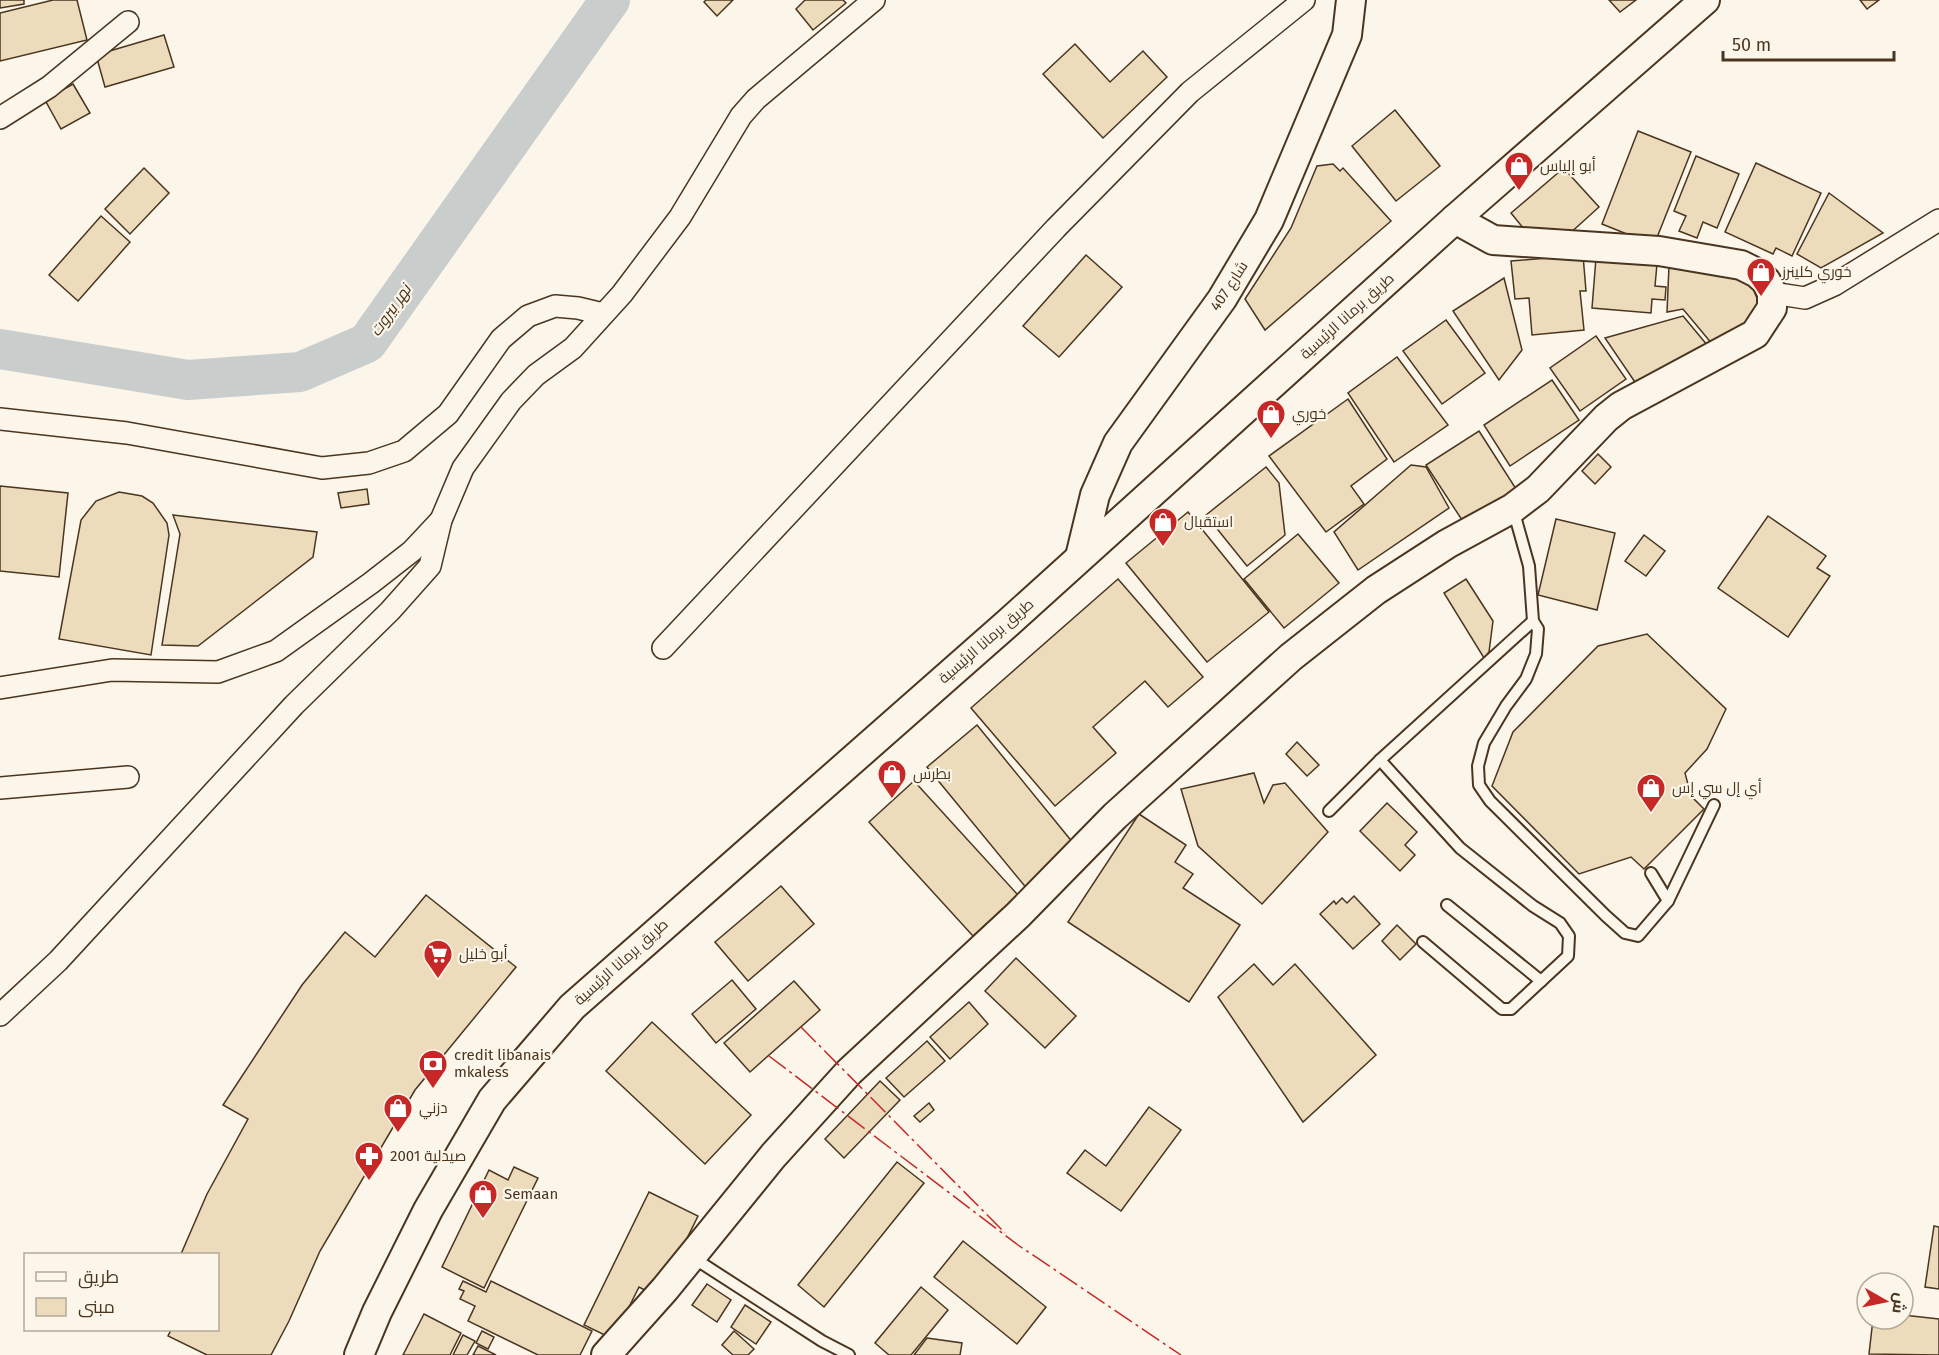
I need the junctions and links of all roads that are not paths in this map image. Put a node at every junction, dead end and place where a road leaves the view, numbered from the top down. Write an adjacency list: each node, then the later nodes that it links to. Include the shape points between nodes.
1 (874, 0): 10 (street, via 775,81 741,116 680,217)
2 (1304, 0): 16 (street, via 1190,92 1048,236)
3 (1705, 0): 7 (street, طريق برمانا الرئيسية)
4 (1354, 5): 14 (street, شارع 407, via 1337,59 1269,220 1222,299 1118,443 1095,495)
5 (128, 22): 6 (street, via 49,87)
6 (0, 118)
7 (1455, 219): 9 (street, via 1493,240 1659,251 1741,265 1757,273); 14 (street, طريق برمانا الرئيسية)
8 (1939, 219): 9 (street, via 1834,285 1805,298)
9 (1772, 293): 12 (street, via 1772,308 1755,334 1621,406 1538,489)
10 (603, 314): 11 (street, via 555,306 528,316 501,339 448,414 404,451 369,463 322,468 127,433); 13 (street, via 573,348 536,375 511,401 458,476)
11 (0, 419)
12 (1513, 508): 15 (lane, via 1529,566); 29 (street, via 1447,544 1376,590 1291,657 1132,801 1018,915 849,1072 773,1156)
13 (441, 520): 17 (street, via 412,551 276,651 218,672 112,670); 28 (street, via 430,566 294,705 58,961)
14 (1080, 557): 30 (street, طريق برمانا الرئيسية, via 572,1006 492,1100 428,1210)
15 (1533, 621): 18 (lane); 24 (lane, via 1538,629 1536,654 1526,679 1484,743 1478,766 1479,785 1490,801 1624,933 1638,936)
16 (663, 648)
17 (0, 688)
18 (1380, 759): 22 (lane); 27 (lane, via 1460,848 1560,923 1569,936 1568,956)
19 (128, 777): 20 (street)
20 (0, 788)
21 (1714, 806): 24 (lane)
22 (1329, 811)
23 (1651, 873): 24 (lane)
24 (1668, 901)
25 (1447, 905): 27 (lane)
26 (1423, 942): 27 (lane, via 1502,1009 1511,1009)
27 (1541, 981)
28 (0, 1015)
29 (692, 1257): 31 (street); 32 (lane)
30 (359, 1355)
31 (606, 1355)
32 (849, 1355)

